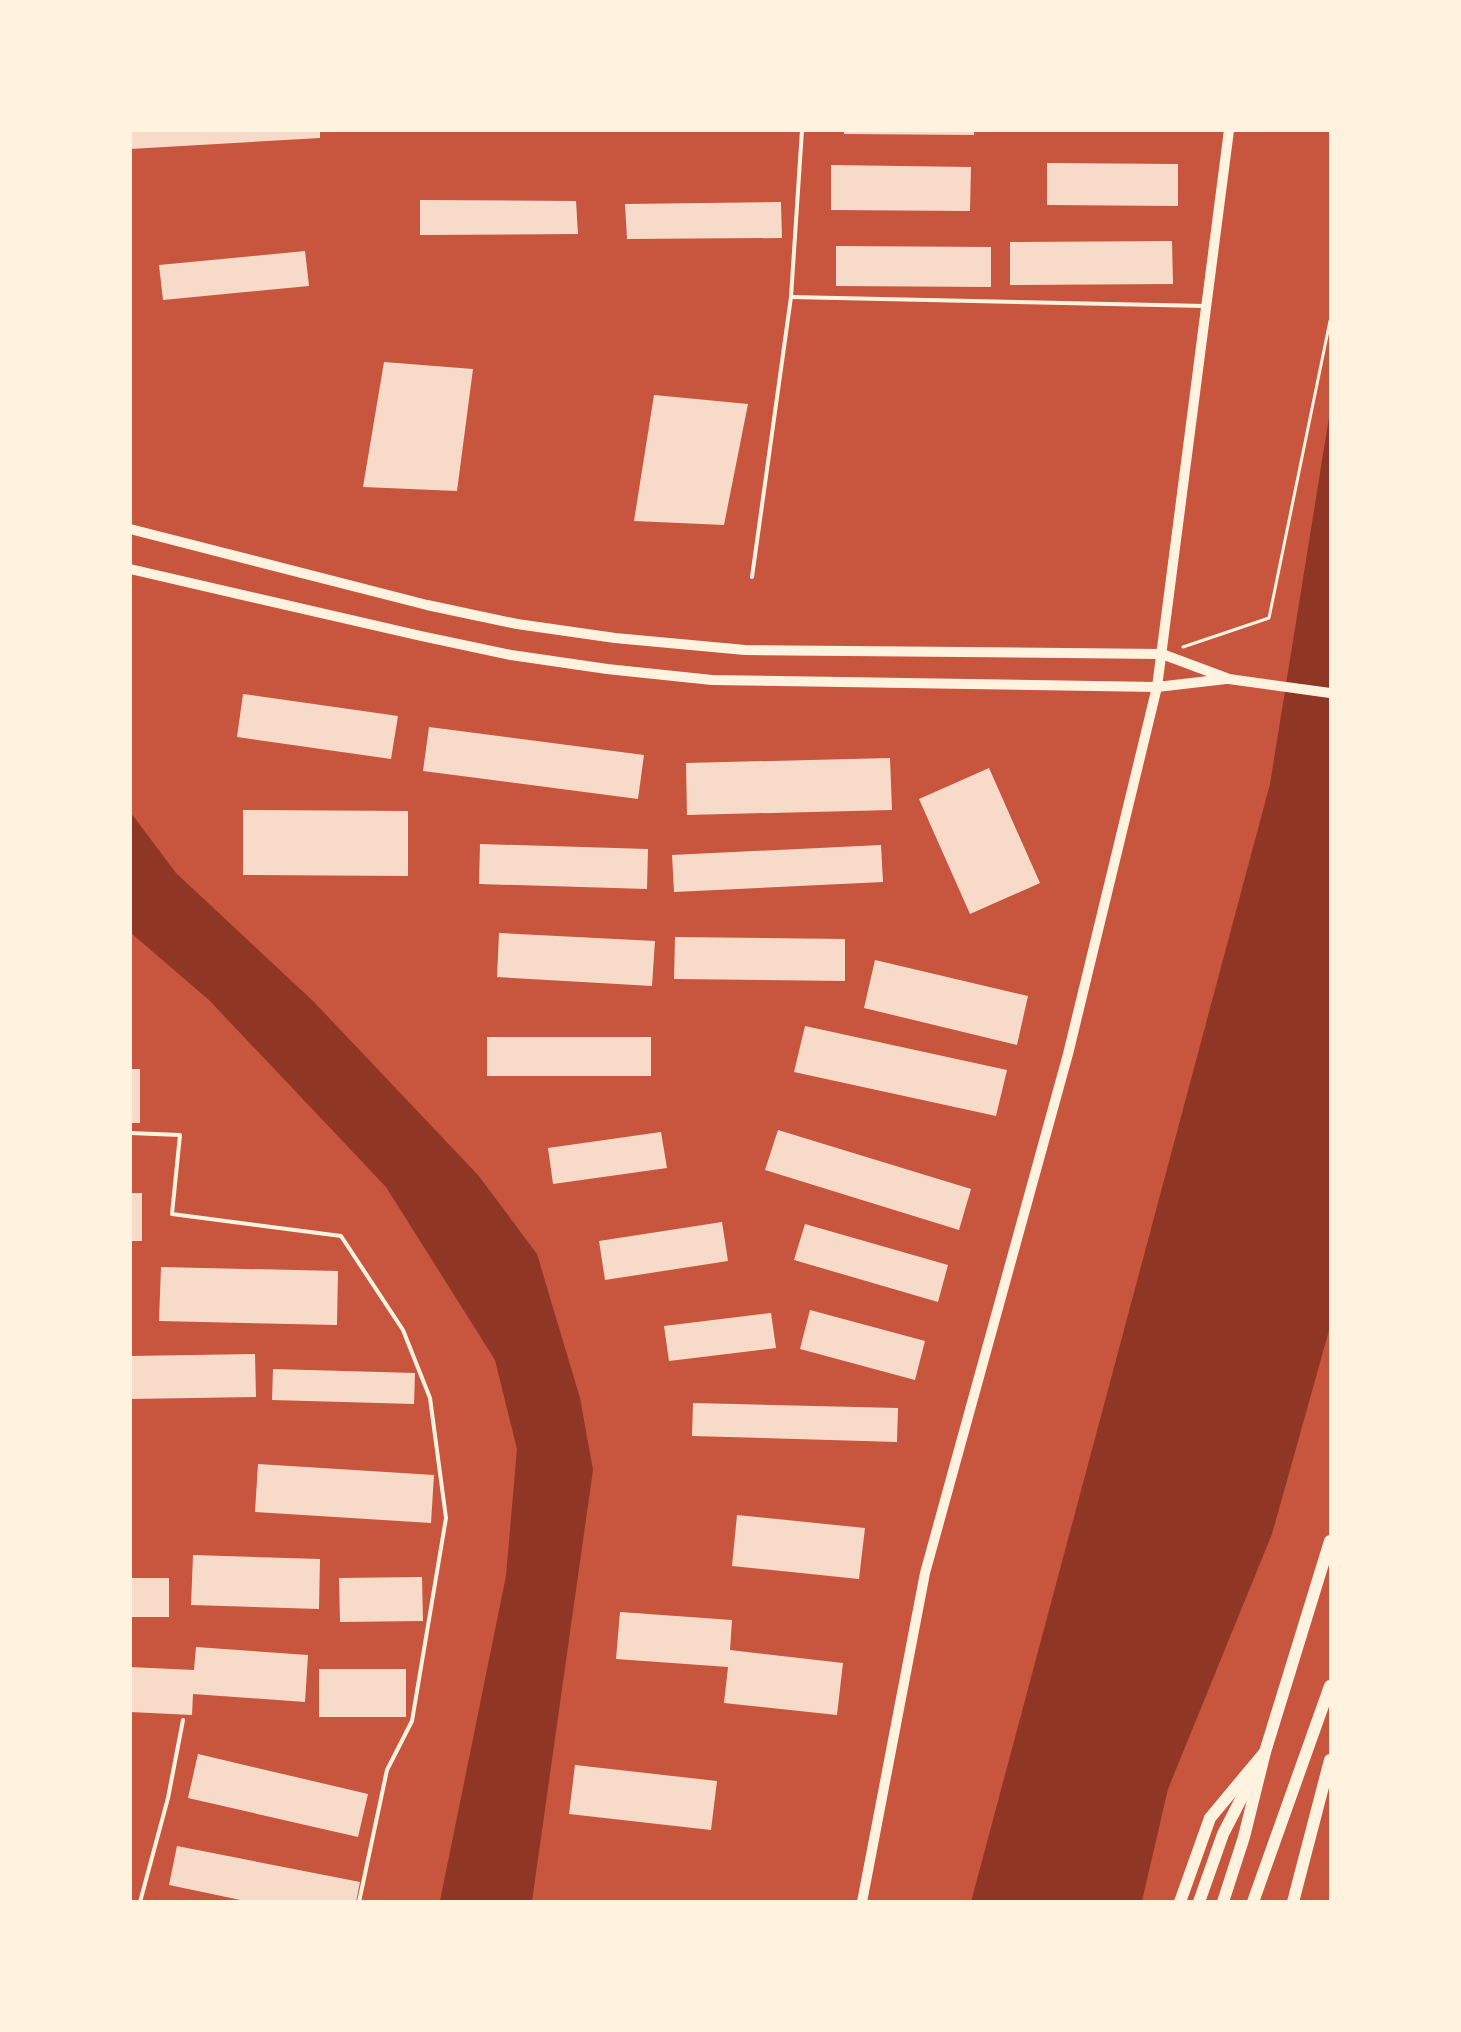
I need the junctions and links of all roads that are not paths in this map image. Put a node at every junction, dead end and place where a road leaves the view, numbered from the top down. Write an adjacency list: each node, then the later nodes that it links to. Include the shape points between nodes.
1 (802, 130): 3 (lane)
2 (1229, 130): 4 (main road)
3 (791, 297): 4 (lane); 7 (lane)
4 (1205, 306): 8 (main road)
5 (130, 529): 8 (main road, via 427,605 517,624 615,638 745,650)
6 (130, 569): 10 (main road, via 511,655 712,681)
7 (752, 578)
8 (1162, 654): 9 (main road); 10 (main road)
9 (1229, 679): 10 (main road); 11 (main road)
10 (1157, 687): 20 (main road, via 1068,1054 926,1573)
11 (1330, 693)
12 (130, 1133): 19 (lane, via 180,1135 172,1214 341,1236 403,1330 430,1398 446,1518 412,1721 387,1770)
13 (1330, 1541): 16 (main road)
14 (1330, 1686): 24 (main road)
15 (183, 1720): 18 (lane, via 168,1798)
16 (1265, 1752): 21 (main road, via 1210,1818); 22 (main road, via 1223,1834); 23 (main road)
17 (1330, 1761): 25 (main road)
18 (140, 1902)
19 (359, 1902)
20 (862, 1902)
21 (1180, 1902)
22 (1198, 1902)
23 (1223, 1902)
24 (1252, 1902)
25 (1293, 1902)

